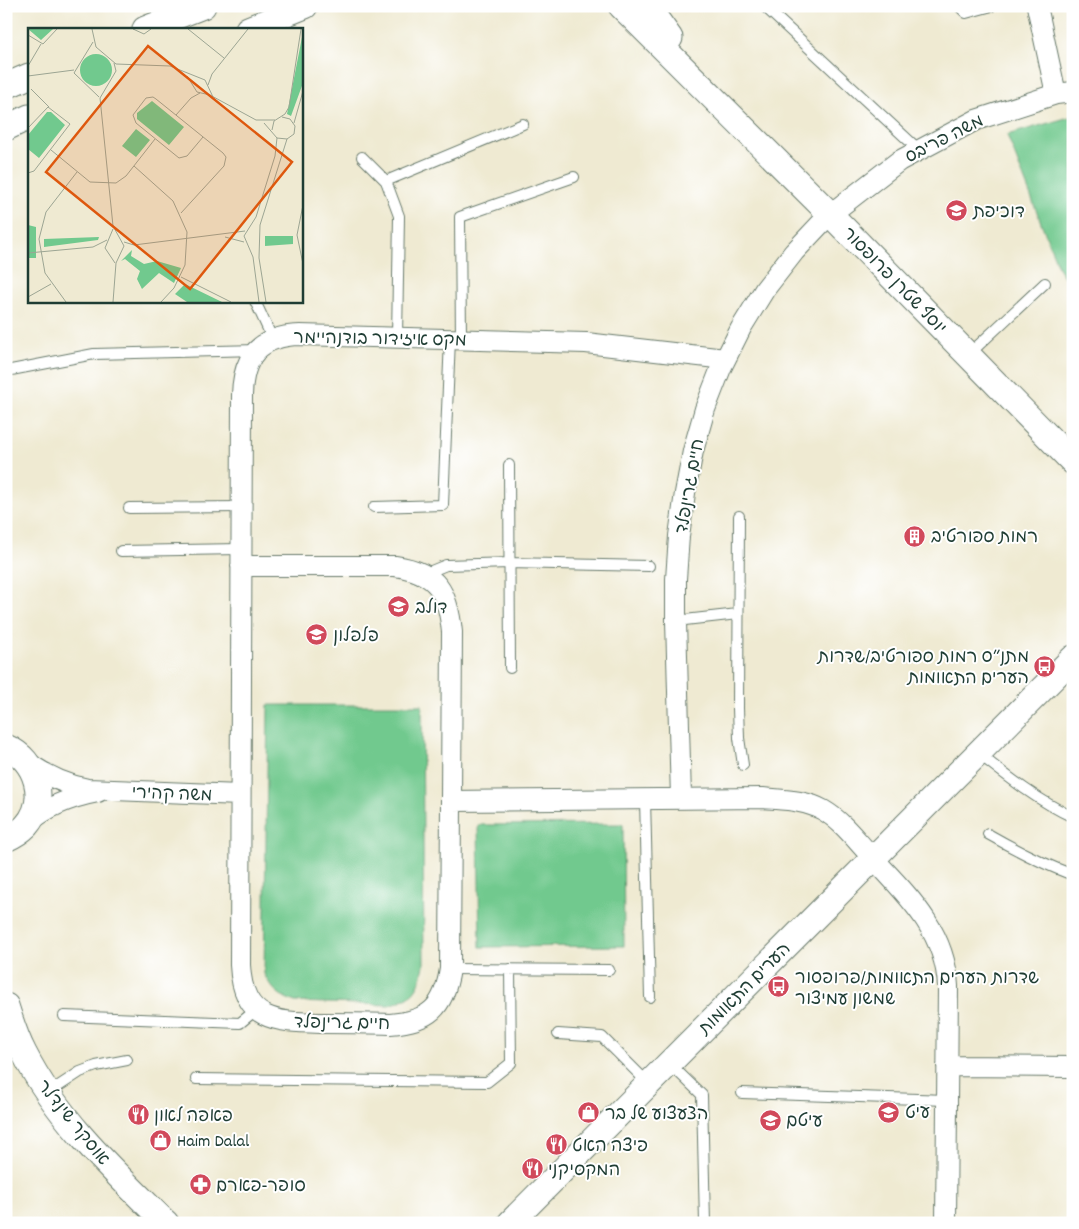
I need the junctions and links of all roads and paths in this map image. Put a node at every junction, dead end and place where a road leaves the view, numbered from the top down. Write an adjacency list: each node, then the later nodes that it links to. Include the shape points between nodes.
1 (202, 6): 9 (street)
2 (305, 6): 10 (street)
3 (621, 6): 14 (street)
4 (647, 6): 14 (street)
5 (764, 6): 18 (lane)
6 (959, 6): 7 (lane, via 966,13)
7 (992, 6)
8 (1037, 6): 13 (street)
9 (147, 28)
10 (250, 28)
11 (28, 76): 12 (street)
12 (6, 86)
13 (1064, 93): 18 (street, משה פריבס, via 976,120)
14 (716, 100): 22 (street, יוסף שטרן פרופסור)
15 (28, 117): 17 (street)
16 (523, 124): 21 (lane)
17 (6, 128)
18 (919, 150): 22 (street, משה פריבס, via 899,161)
19 (362, 157): 21 (lane)
20 (574, 177): 26 (lane, via 460,216)
21 (386, 181): 25 (lane, via 399,216)
22 (830, 214): 28 (street, יוסף שטרן פרופסור); 29 (street, חיים גרינפלד, via 765,289)
23 (1045, 283): 28 (lane)
24 (255, 302): 27 (lane)
25 (397, 338): 26 (street, מקס איזידור בודנהיימר); 27 (street, מקס איזידור בודנהיימר, via 300,335 281,337)
26 (456, 339): 29 (street, מקס איזידור בודנהיימר, via 586,343); 34 (lane, via 443,505)
27 (265, 345): 30 (lane, via 94,354); 33 (street, via 247,365 242,384)
28 (968, 355): 31 (street, יוסף שטרן פרופסור)
29 (725, 359): 43 (street, חיים גרינפלד, via 705,409 685,493)
30 (6, 371)
31 (1073, 462)
32 (509, 465): 39 (lane)
33 (241, 507): 35 (lane); 38 (street)
34 (374, 507)
35 (129, 508)
36 (739, 516): 42 (lane)
37 (121, 551): 38 (lane)
38 (241, 557): 41 (street, via 395,566); 51 (street, חיים גרינפלד)
39 (510, 563): 40 (lane); 41 (lane, via 446,565); 45 (lane)
40 (649, 566)
41 (424, 574): 54 (street, via 442,592 451,621)
42 (738, 614): 43 (lane); 49 (lane, via 738,708)
43 (676, 621): 52 (street, חיים גרינפלד)
44 (1073, 658): 47 (street, הערים התאומות)
45 (510, 668)
46 (6, 734): 48 (street)
47 (978, 753): 55 (lane, via 1033,795); 59 (street, הערים התאומות)
48 (18, 755): 50 (street, משה קהירי, via 49,776 72,785); 56 (street, via 35,775 38,798 34,813)
49 (743, 765)
50 (104, 790): 51 (street, משה קהירי); 56 (street, משה קהירי, via 58,804)
51 (240, 795): 66 (street, חיים גרינפלד, via 240,977 246,996)
52 (680, 798): 53 (street); 59 (street, via 764,798 808,804 840,823)
53 (645, 799): 54 (street); 64 (lane)
54 (451, 801): 61 (street, חיים גרינפלד)
55 (1073, 817)
56 (17, 832): 58 (street)
57 (988, 834): 60 (lane)
58 (6, 853)
59 (873, 859): 70 (street, הערים התאומות); 71 (street, via 907,895 940,945 947,972)
60 (1073, 875)
61 (450, 969): 62 (lane); 66 (street, חיים גרינפלד, via 447,986 436,1007 413,1021 390,1024 287,1022 271,1018)
62 (510, 969): 63 (lane); 73 (lane, via 511,1063 487,1082)
63 (609, 970)
64 (650, 998)
65 (6, 1006): 75 (street, אוסקר שינדלר, via 23,1051)
66 (257, 1009): 67 (lane, via 240,1023)
67 (64, 1016)
68 (558, 1034): 74 (lane, via 602,1037)
69 (127, 1060): 75 (lane, via 80,1072)
70 (669, 1063): 74 (street, הערים התאומות); 80 (lane, via 702,1095)
71 (947, 1066): 72 (street); 77 (street)
72 (1073, 1067)
73 (196, 1079)
74 (649, 1084): 79 (street, הערים התאומות)
75 (48, 1093): 78 (street, אוסקר שינדלר, via 93,1149)
76 (742, 1093): 77 (lane)
77 (947, 1100): 81 (street)
78 (166, 1223)
79 (510, 1223)
80 (705, 1223)
81 (946, 1223)

